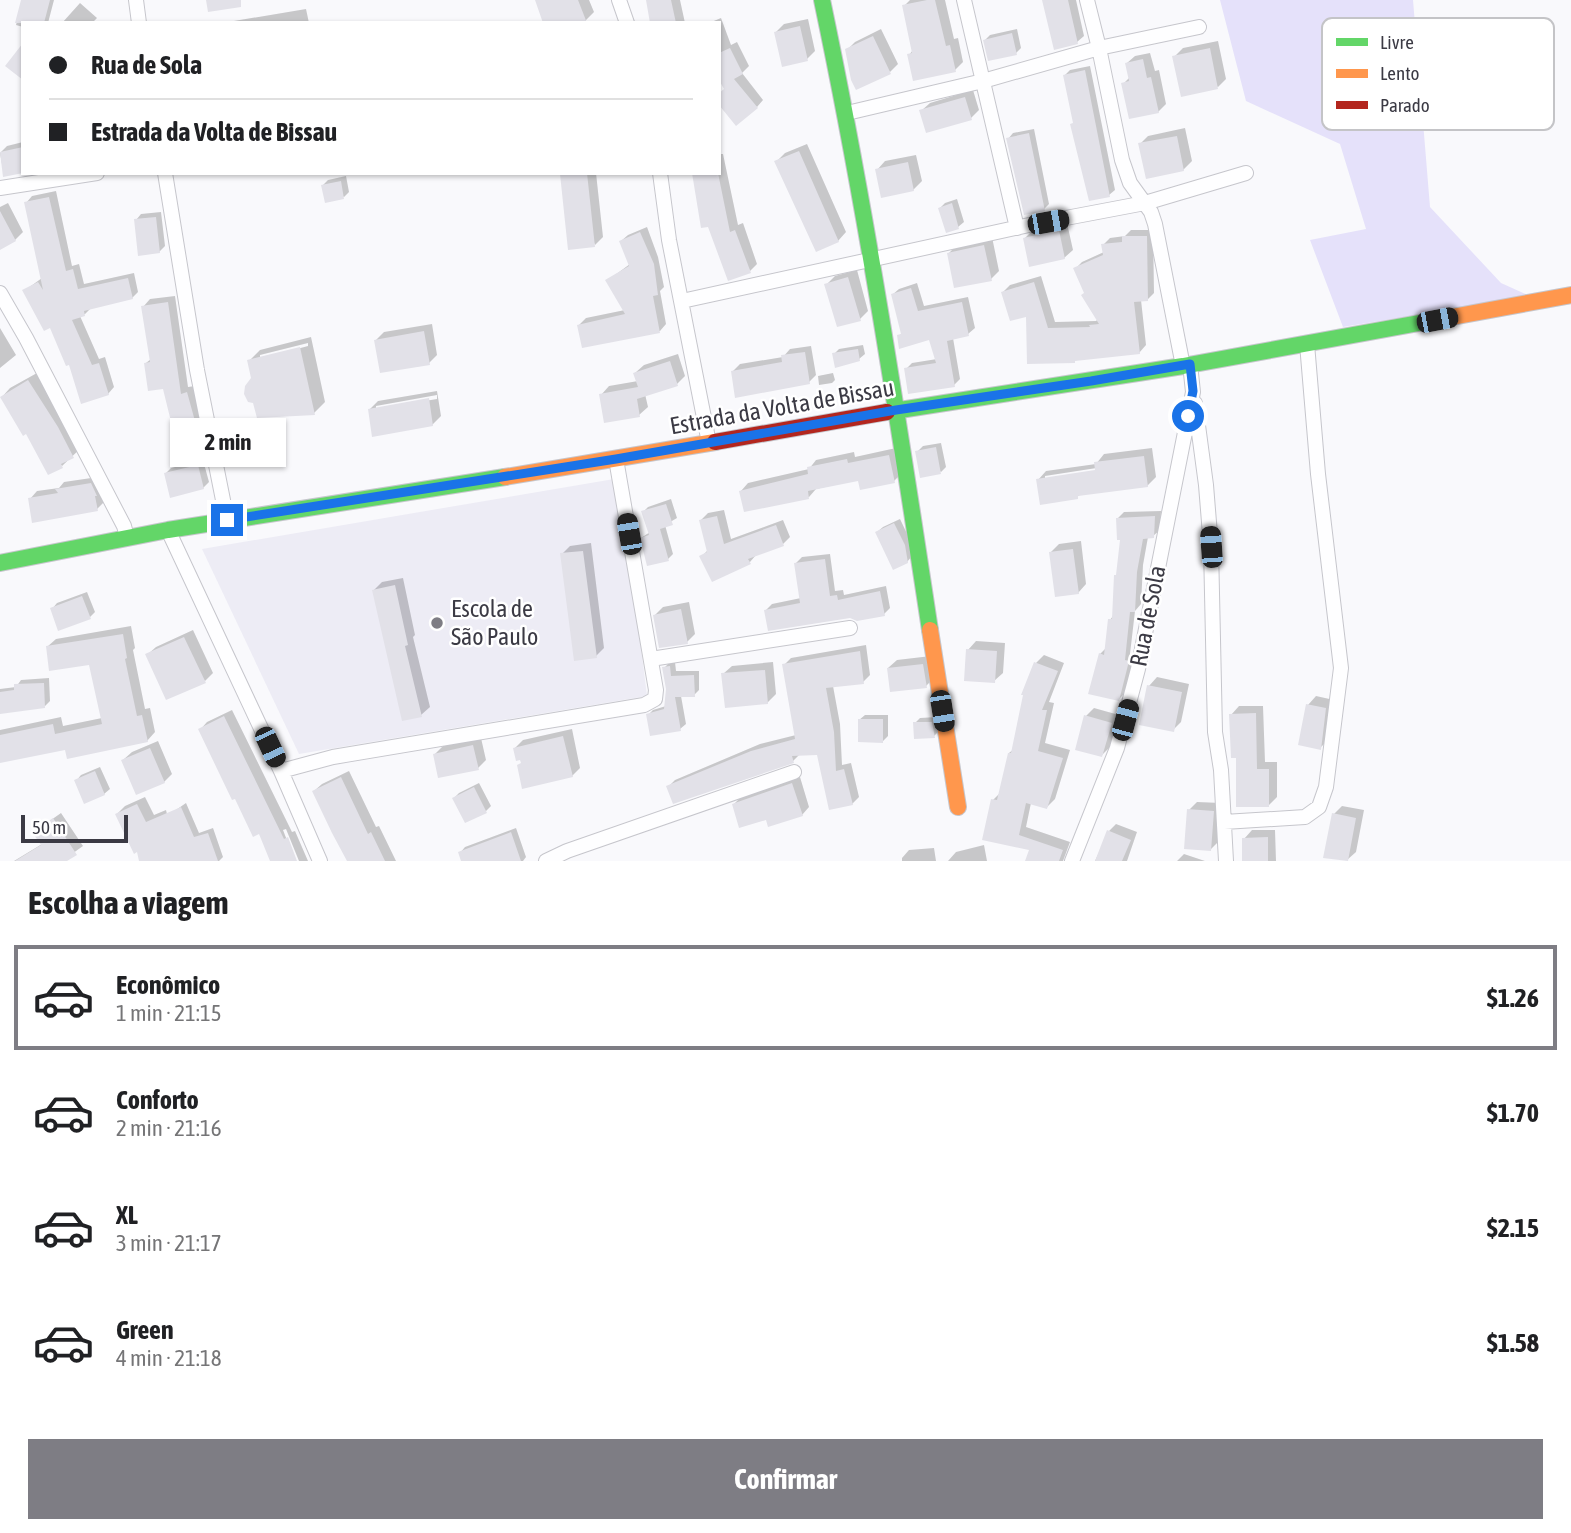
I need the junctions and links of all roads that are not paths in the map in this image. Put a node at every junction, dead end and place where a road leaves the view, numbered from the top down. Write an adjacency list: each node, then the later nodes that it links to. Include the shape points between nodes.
1 (136, 0): 6 (street)
2 (619, 0): 7 (street)
3 (822, 0): 11 (main road)
4 (964, 0): 10 (street)
5 (1087, 0): 9 (street, Rua de Sola)
6 (139, 21)
7 (625, 21)
8 (1199, 27): 9 (street)
9 (1100, 48): 10 (street); 17 (street, Rua de Sola, via 1122,160 1130,183)
10 (982, 80): 11 (street); 18 (street)
11 (847, 113): 19 (main road)
12 (1246, 173): 17 (street)
13 (84, 175): 16 (street)
14 (165, 175): 29 (street)
15 (660, 175): 22 (street)
16 (0, 188)
17 (1145, 203): 18 (street); 24 (street, Rua de Sola, via 1155,224)
18 (1017, 228): 19 (street)
19 (874, 260): 22 (street); 26 (main road)
20 (0, 293): 31 (street)
21 (1571, 295): 23 (main road, Estrada da Volta de Bissau)
22 (682, 301): 27 (street)
23 (1307, 344): 24 (main road, Estrada da Volta de Bissau); 38 (street, via 1341,668 1325,787 1319,807 1305,817)
24 (1186, 365): 25 (street, Rua de Sola); 26 (main road, Estrada da Volta de Bissau)
25 (1193, 391): 38 (street, via 1210,535 1215,732); 42 (street, Rua de Sola, via 1138,669 1117,748)
26 (896, 410): 27 (main road, Estrada da Volta de Bissau); 37 (main road)
27 (709, 443): 28 (main road, Estrada da Volta de Bissau)
28 (616, 459): 29 (main road, Estrada da Volta de Bissau); 34 (street)
29 (227, 520): 30 (main road, Estrada da Volta de Bissau)
30 (168, 530): 31 (main road, Estrada da Volta de Bissau); 35 (street)
31 (127, 537): 32 (main road, Estrada da Volta de Bissau)
32 (0, 563)
33 (850, 628): 34 (street)
34 (650, 659): 35 (street, via 655,699 644,705 333,757)
35 (281, 771): 40 (street)
36 (794, 772): 39 (street)
37 (958, 807)
38 (1224, 822): 43 (street)
39 (570, 856): 41 (street)
40 (320, 861)
41 (546, 861)
42 (1072, 861)
43 (1227, 861)

